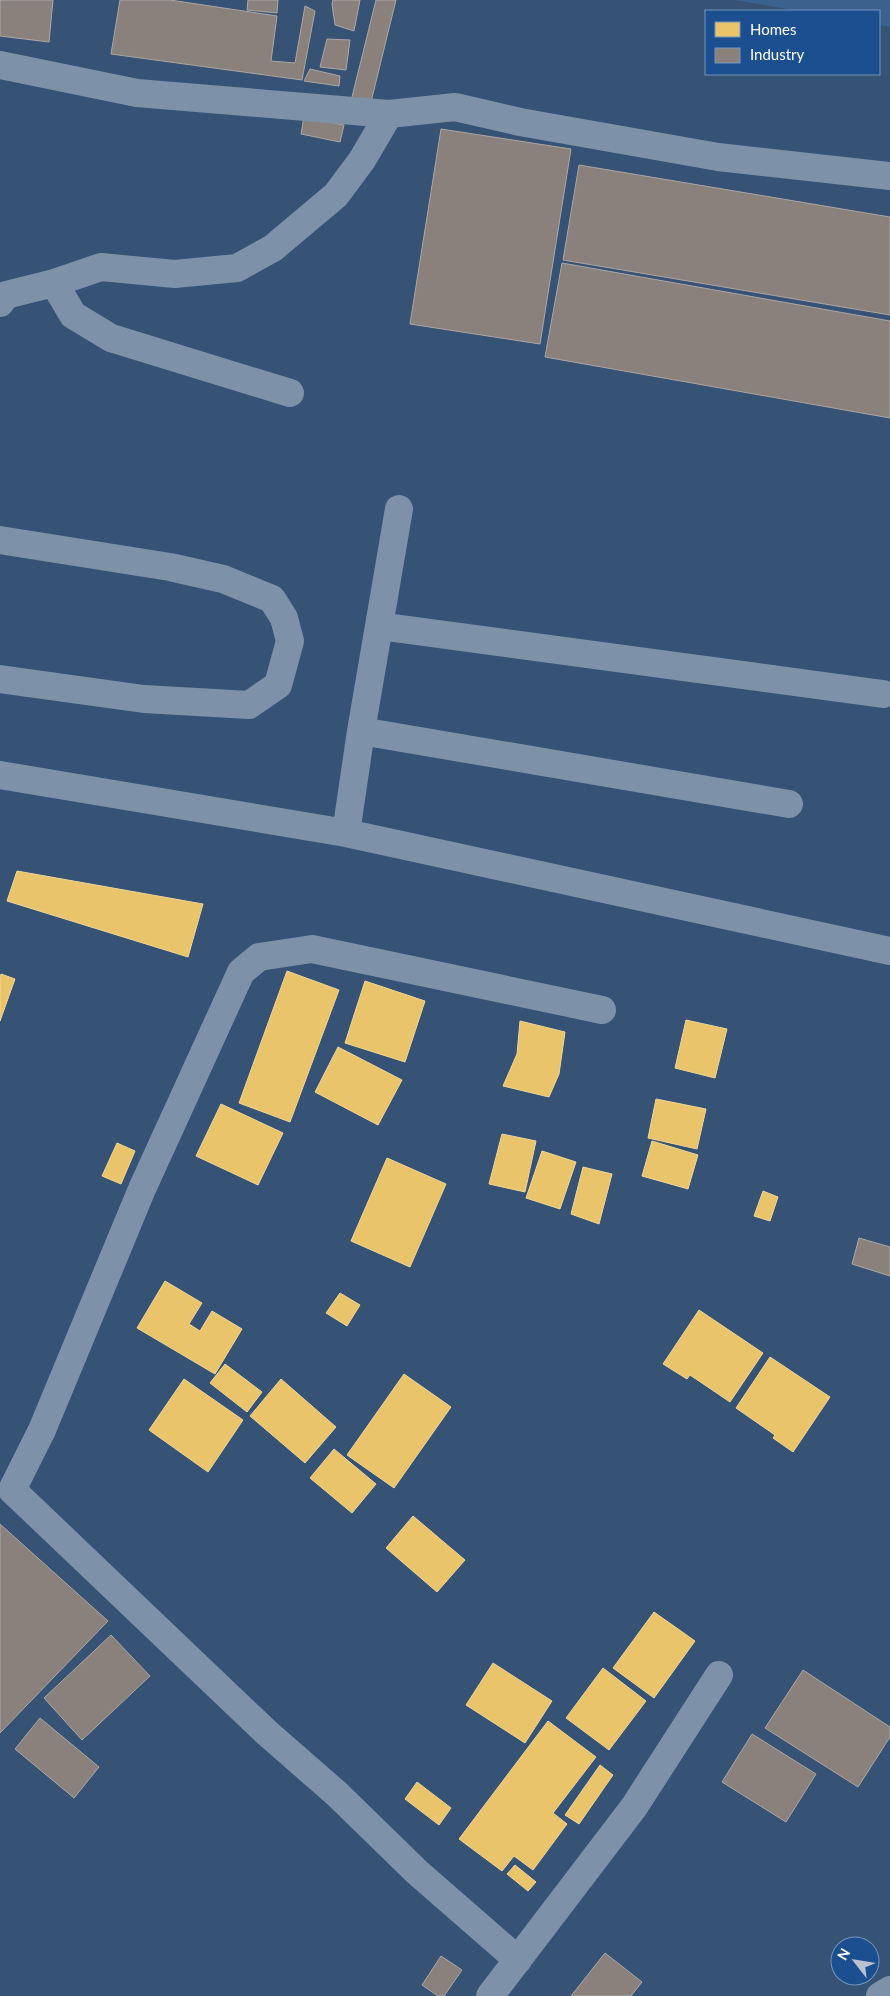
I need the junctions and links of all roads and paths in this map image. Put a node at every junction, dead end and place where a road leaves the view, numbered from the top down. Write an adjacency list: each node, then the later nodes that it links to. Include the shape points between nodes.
1 (0, 65): 2 (lane, via 137,93)
2 (389, 114): 3 (lane, via 455,107 520,122 718,157); 4 (lane, via 362,160 336,195 274,248 237,268 175,274 101,267)
3 (890, 176)
4 (54, 283): 5 (lane, via 6,295); 6 (lane, via 73,315 111,338)
5 (0, 302)
6 (290, 393)
7 (399, 509): 9 (lane)
8 (0, 540): 10 (lane, via 170,567 223,580 272,599 284,618 290,641 278,685 249,705 144,699)
9 (379, 626): 11 (lane); 12 (lane)
10 (0, 679)
11 (883, 694)
12 (362, 731): 14 (lane); 15 (lane)
13 (0, 776): 15 (lane)
14 (789, 804)
15 (346, 833): 16 (lane)
16 (890, 951)
17 (602, 1010): 18 (lane, via 312,949 259,957 241,972 142,1189 42,1430)
18 (6, 1488): 20 (lane, via 417,1872)
19 (718, 1675): 20 (lane, via 634,1807)
20 (518, 1960): 22 (lane)
21 (890, 1990): 23 (lane)
22 (490, 1996)
23 (880, 1996)

